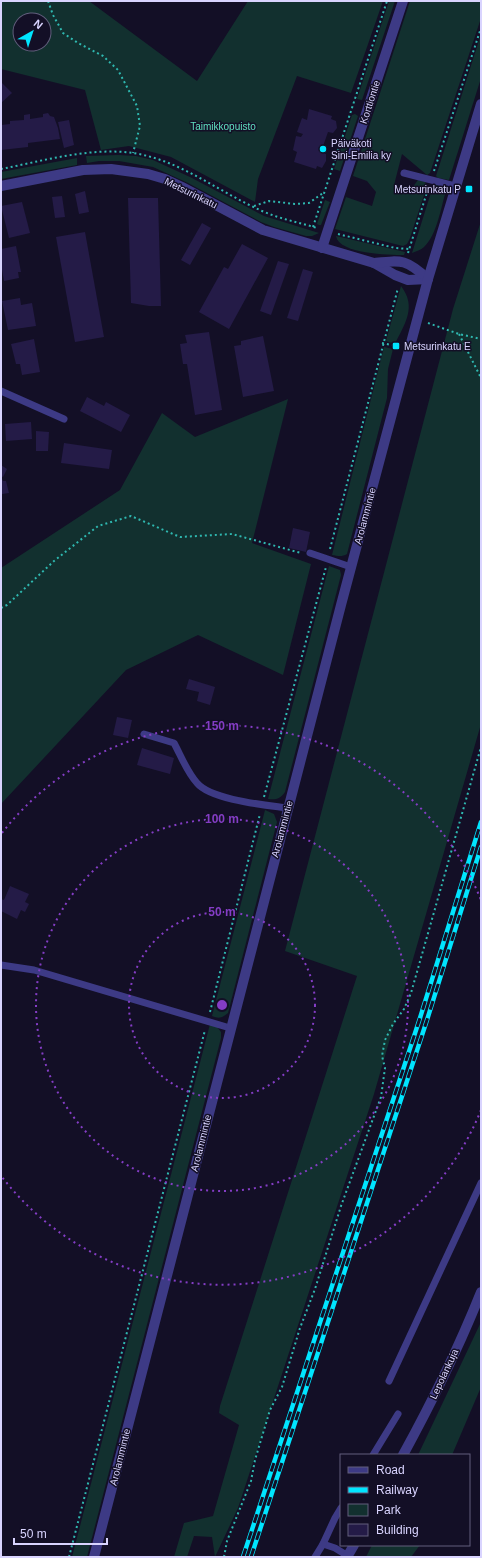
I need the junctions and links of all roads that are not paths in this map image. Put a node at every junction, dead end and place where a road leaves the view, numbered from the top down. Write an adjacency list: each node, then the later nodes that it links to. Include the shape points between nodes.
1 (403, 1): 6 (street, Korttiontie)
2 (481, 104): 5 (street, Arolammintie)
3 (404, 173): 5 (lane)
4 (1, 186): 6 (street, Metsurinkatu, via 83,170 111,168 148,174 182,187 263,230)
5 (455, 186): 8 (street, Arolammintie)
6 (322, 248): 7 (street, Metsurinkatu)
7 (374, 263): 8 (street, Metsurinkatu, via 408,280); 8 (street, Metsurinkatu, via 399,261 414,266)
8 (428, 279): 12 (street, Arolammintie)
9 (1, 391): 10 (lane)
10 (64, 419)
11 (310, 552): 12 (lane)
12 (351, 567): 14 (street, Arolammintie)
13 (144, 734): 14 (lane, via 174,743 197,784 207,790 228,798)
14 (288, 808): 16 (street, Arolammintie)
15 (1, 965): 16 (lane, via 34,970)
16 (230, 1028): 27 (street, Arolammintie)
17 (481, 1183): 19 (lane)
18 (481, 1292): 22 (street, Lepolankuja, via 430,1405)
19 (389, 1381)
20 (398, 1414): 21 (lane)
21 (374, 1454)
22 (404, 1454)
23 (340, 1510): 24 (lane)
24 (323, 1544): 26 (lane); 28 (lane)
25 (353, 1546): 26 (street)
26 (347, 1556)
27 (94, 1557)
28 (315, 1557)

